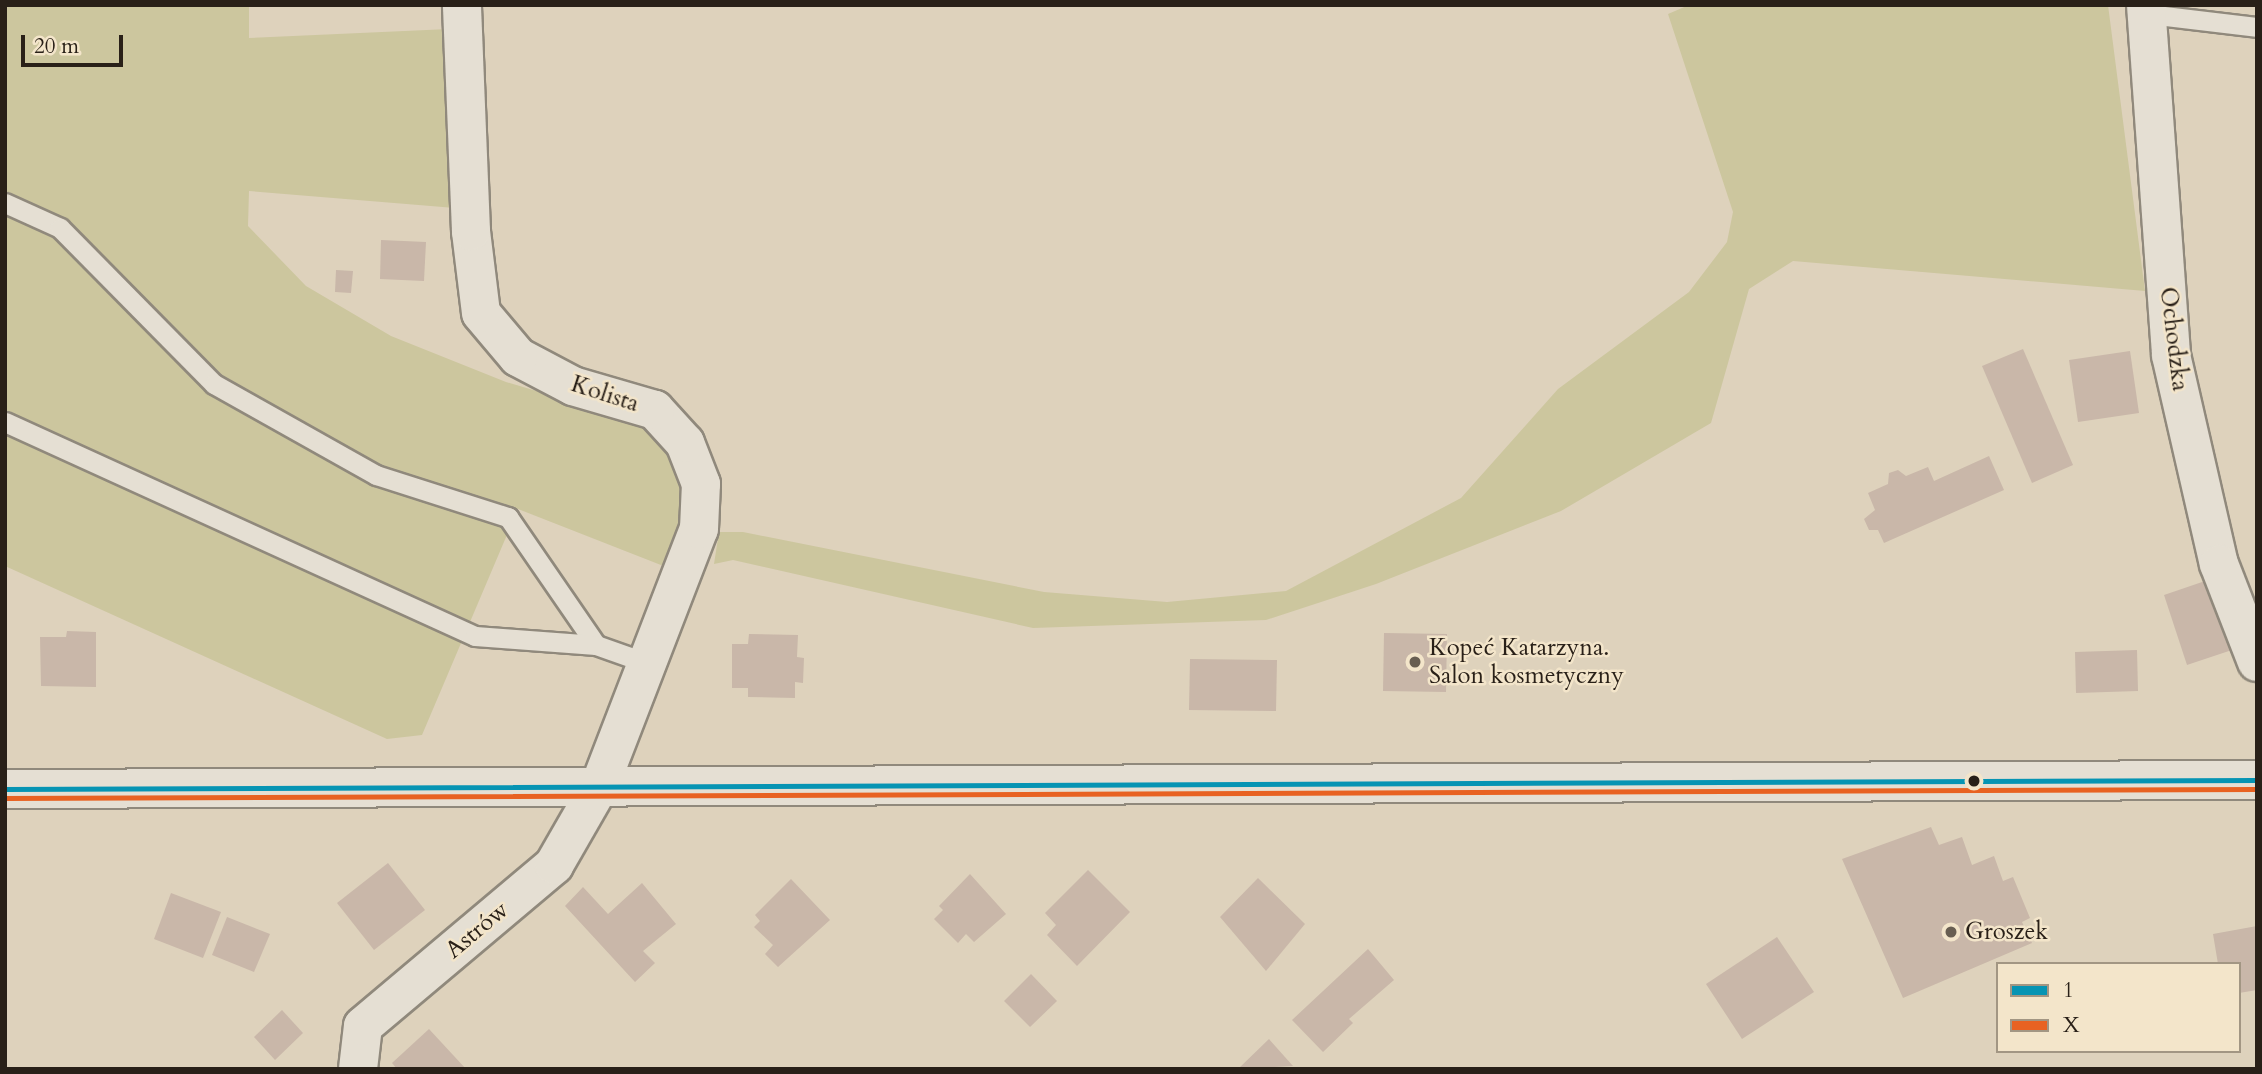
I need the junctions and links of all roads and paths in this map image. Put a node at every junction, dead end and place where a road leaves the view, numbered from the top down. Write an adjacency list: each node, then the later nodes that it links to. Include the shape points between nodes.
1 (462, 5): 8 (street, Kolista, via 471,231 481,313 517,357 573,386 654,410 685,443 702,484 699,529)
2 (2147, 10): 3 (lane); 7 (street, Ochodzka, via 2171,355 2218,564)
3 (2257, 27)
4 (5, 203): 6 (lane, via 60,228 214,384 376,475 508,517)
5 (5, 422): 6 (lane, via 475,636)
6 (596, 645): 8 (lane)
7 (2257, 662)
8 (647, 663): 10 (street, Kolista)
9 (2257, 780): 10 (street)
10 (600, 785): 11 (street); 12 (street, Astrów, via 554,865 363,1026)
11 (5, 789)
12 (358, 1069)

